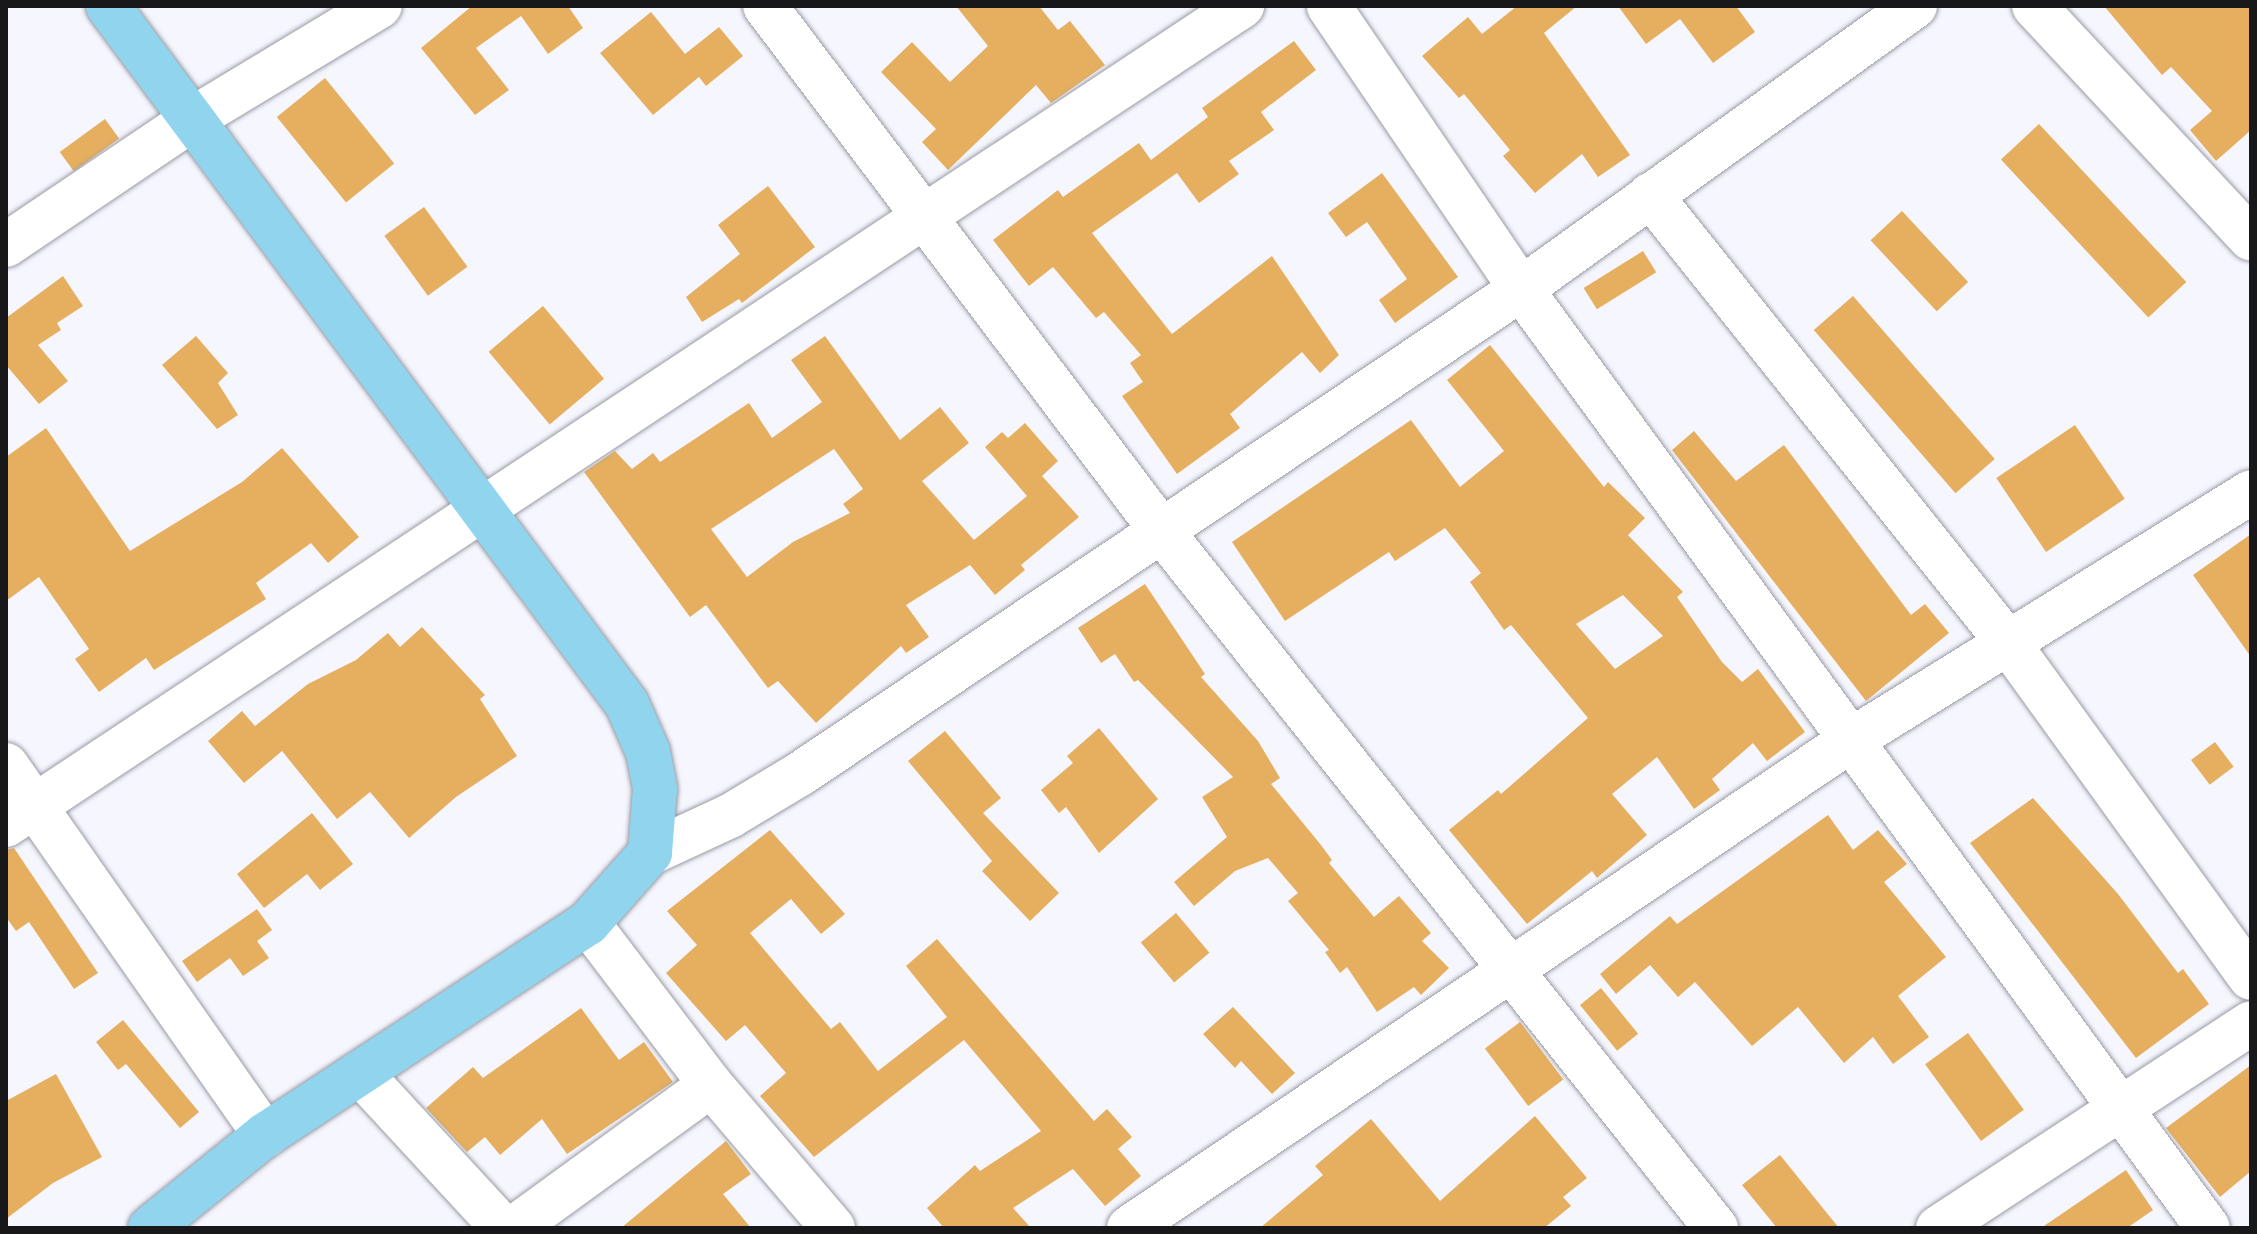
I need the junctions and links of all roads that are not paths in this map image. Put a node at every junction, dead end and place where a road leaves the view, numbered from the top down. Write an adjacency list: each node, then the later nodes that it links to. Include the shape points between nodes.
1 (108, 6): 8 (main road)
2 (380, 6): 8 (street)
3 (765, 6): 10 (street)
4 (1242, 6): 10 (street)
5 (1329, 6): 13 (street)
6 (2034, 6): 11 (street)
7 (1890, 13): 9 (street)
8 (194, 118): 12 (street); 15 (main road)
9 (1650, 195): 13 (street); 17 (street)
10 (925, 221): 15 (street); 16 (street)
11 (2251, 239)
12 (6, 245)
13 (1521, 289): 16 (street); 18 (street)
14 (2251, 492): 17 (street)
15 (486, 507): 20 (street); 21 (main road, via 627,704 648,752 655,789)
16 (1164, 534): 21 (street, via 800,774 730,816); 23 (street)
17 (2009, 644): 18 (street); 24 (street)
18 (1848, 742): 23 (street); 28 (street)
19 (6, 765): 20 (street)
20 (21, 816): 29 (street)
21 (650, 853): 22 (main road)
22 (588, 923): 26 (main road); 27 (street)
23 (1512, 971): 34 (street); 35 (street)
24 (2251, 978)
25 (2251, 1023): 28 (street)
26 (360, 1073): 29 (main road); 31 (street)
27 (711, 1085): 32 (street); 33 (street)
28 (2117, 1110): 36 (street); 37 (street)
29 (265, 1135): 30 (main road)
30 (150, 1228)
31 (503, 1228)
32 (514, 1228)
33 (833, 1228)
34 (1129, 1228)
35 (1716, 1228)
36 (1938, 1228)
37 (2208, 1228)

